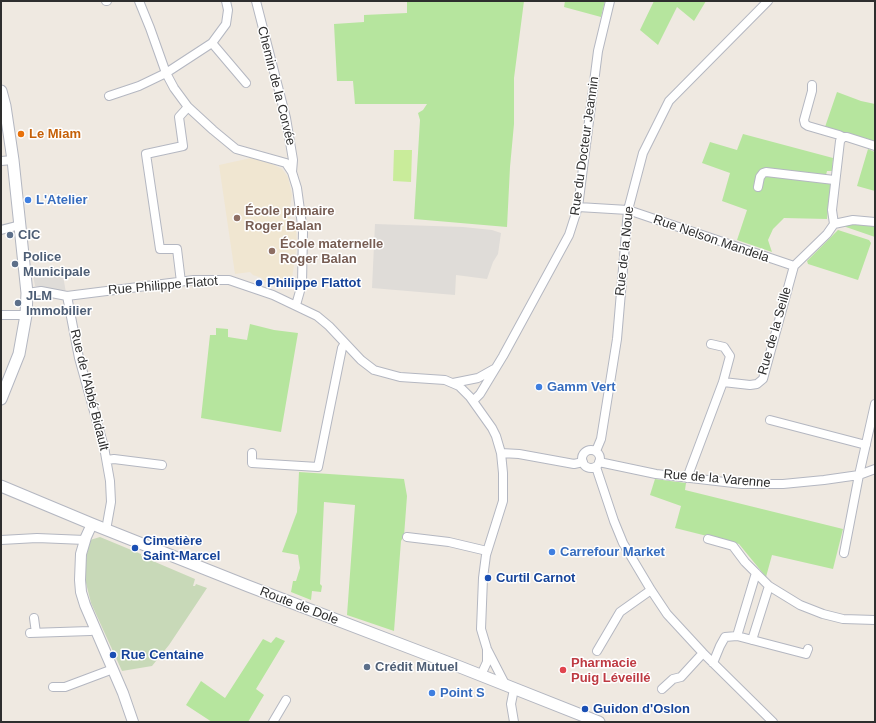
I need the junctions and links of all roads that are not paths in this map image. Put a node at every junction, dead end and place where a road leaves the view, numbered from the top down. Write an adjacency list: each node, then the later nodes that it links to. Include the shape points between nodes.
1 (138, 1): 7 (street)
2 (226, 1): 6 (street, via 226,24)
3 (256, 1): 17 (street, Chemin de la Corvée, via 286,118 293,160)
4 (610, 1): 20 (street, Rue du Docteur Jeannin, via 598,51)
5 (768, 1): 21 (street, Rue de la Noue, via 669,101 643,153)
6 (212, 43): 7 (street); 8 (street)
7 (166, 73): 11 (street); 12 (street)
8 (246, 83)
9 (812, 85): 13 (street, via 805,124)
10 (1, 92): 15 (main road)
11 (109, 96)
12 (188, 107): 17 (street, via 236,149 286,162); 27 (street, via 179,117 183,146 146,154 160,249 178,249)
13 (843, 137): 14 (street); 18 (street, via 840,141)
14 (875, 146)
15 (13, 160): 16 (street); 24 (main road)
16 (1, 161)
17 (292, 172): 30 (street, Chemin de la Corvée, via 297,188 303,232 302,284)
18 (834, 180): 19 (street, via 766,172 762,173); 23 (street)
19 (758, 187)
20 (578, 207): 21 (street, Rue Nelson Mandela); 35 (street, Rue du Docteur Jeannin, via 566,242)
21 (628, 210): 26 (street, Rue Nelson Mandela); 43 (street, Rue de la Noue, via 617,339 601,439)
22 (875, 222): 23 (street, via 852,220)
23 (834, 224): 26 (street, via 828,234)
24 (20, 225): 25 (street); 28 (main road)
25 (1, 230)
26 (794, 266): 36 (street, Rue de la Seille, via 762,379 757,384 750,385)
27 (181, 282): 29 (street, Rue Philippe Flatot); 30 (street, Rue Philippe Flatot, via 229,280)
28 (28, 293): 29 (street, Rue Philippe Flatot, via 41,291); 31 (main road)
29 (67, 296): 46 (street, Rue de l'Abbé Bidault, via 79,358)
30 (296, 305): 33 (street, Rue Philippe Flatot, via 317,316)
31 (26, 315): 32 (street); 38 (main road, via 19,354)
32 (1, 316)
33 (345, 343): 37 (street, Rue Philippe Flatot, via 374,370 400,377 445,380); 44 (street, via 318,467 252,463)
34 (711, 344): 36 (street, via 724,347 730,356)
35 (495, 368): 37 (street, via 478,378); 39 (street, Rue du Docteur Jeannin, via 486,386)
36 (723, 382): 52 (street)
37 (452, 384): 39 (street, Rue Philippe Flatot, via 459,386)
38 (1, 399)
39 (473, 401): 45 (street, Rue Philippe Flatot, via 496,436)
40 (875, 404): 42 (street)
41 (770, 420): 42 (street)
42 (866, 445): 51 (street)
43 (596, 451): 47 (street, via 586,452); 49 (street, via 599,455)
44 (252, 453)
45 (501, 453): 47 (street, via 574,464); 62 (street, Rue Philippe Flatot, via 503,501)
46 (107, 460): 48 (street, Rue de l'Abbé Bidault); 57 (street, Rue de l'Abbé Bidault, via 111,502)
47 (583, 462): 49 (street, via 588,467)
48 (162, 465)
49 (597, 465): 52 (street, Rue de la Varenne); 66 (street, via 623,543)
50 (875, 469): 51 (street, Rue de la Varenne)
51 (859, 475): 52 (street, Rue de la Varenne, via 782,484 742,484); 63 (street)
52 (687, 478)
53 (1, 481): 55 (main road)
54 (1, 486): 55 (main road, Route de Dole)
55 (15, 491): 56 (main road, Route de Dole)
56 (92, 524): 57 (main road, Route de Dole); 61 (street)
57 (106, 530): 78 (main road, Route de Dole)
58 (407, 537): 62 (street, via 449,542)
59 (708, 539): 64 (street, via 733,546)
60 (1, 540): 61 (street)
61 (85, 540): 69 (street, via 81,554 81,592)
62 (487, 551): 72 (street, Rue Philippe Flatot, via 480,629)
63 (844, 553)
64 (756, 573): 65 (street); 70 (street)
65 (769, 586): 68 (street, via 800,605 823,614 843,619); 71 (street)
66 (651, 590): 74 (street, via 620,612); 75 (street)
67 (34, 618): 69 (street, via 33,633)
68 (875, 620)
69 (96, 630): 77 (street)
70 (737, 636): 71 (street); 76 (street, via 725,637)
71 (752, 640): 73 (street, via 806,654)
72 (487, 649): 78 (street, via 487,662); 80 (street, Rue Philippe Flatot)
73 (808, 649)
74 (597, 651)
75 (703, 654): 76 (street); 81 (street, via 680,677 673,679)
76 (713, 663): 87 (street)
77 (112, 669): 79 (street, via 64,687); 83 (street)
78 (480, 676): 80 (main road, Route de Dole)
79 (53, 687)
80 (510, 687): 85 (street); 86 (main road, Route de Dole)
81 (662, 689)
82 (286, 700): 84 (street)
83 (133, 722)
84 (273, 722)
85 (514, 722)
86 (599, 722)
87 (773, 722)

